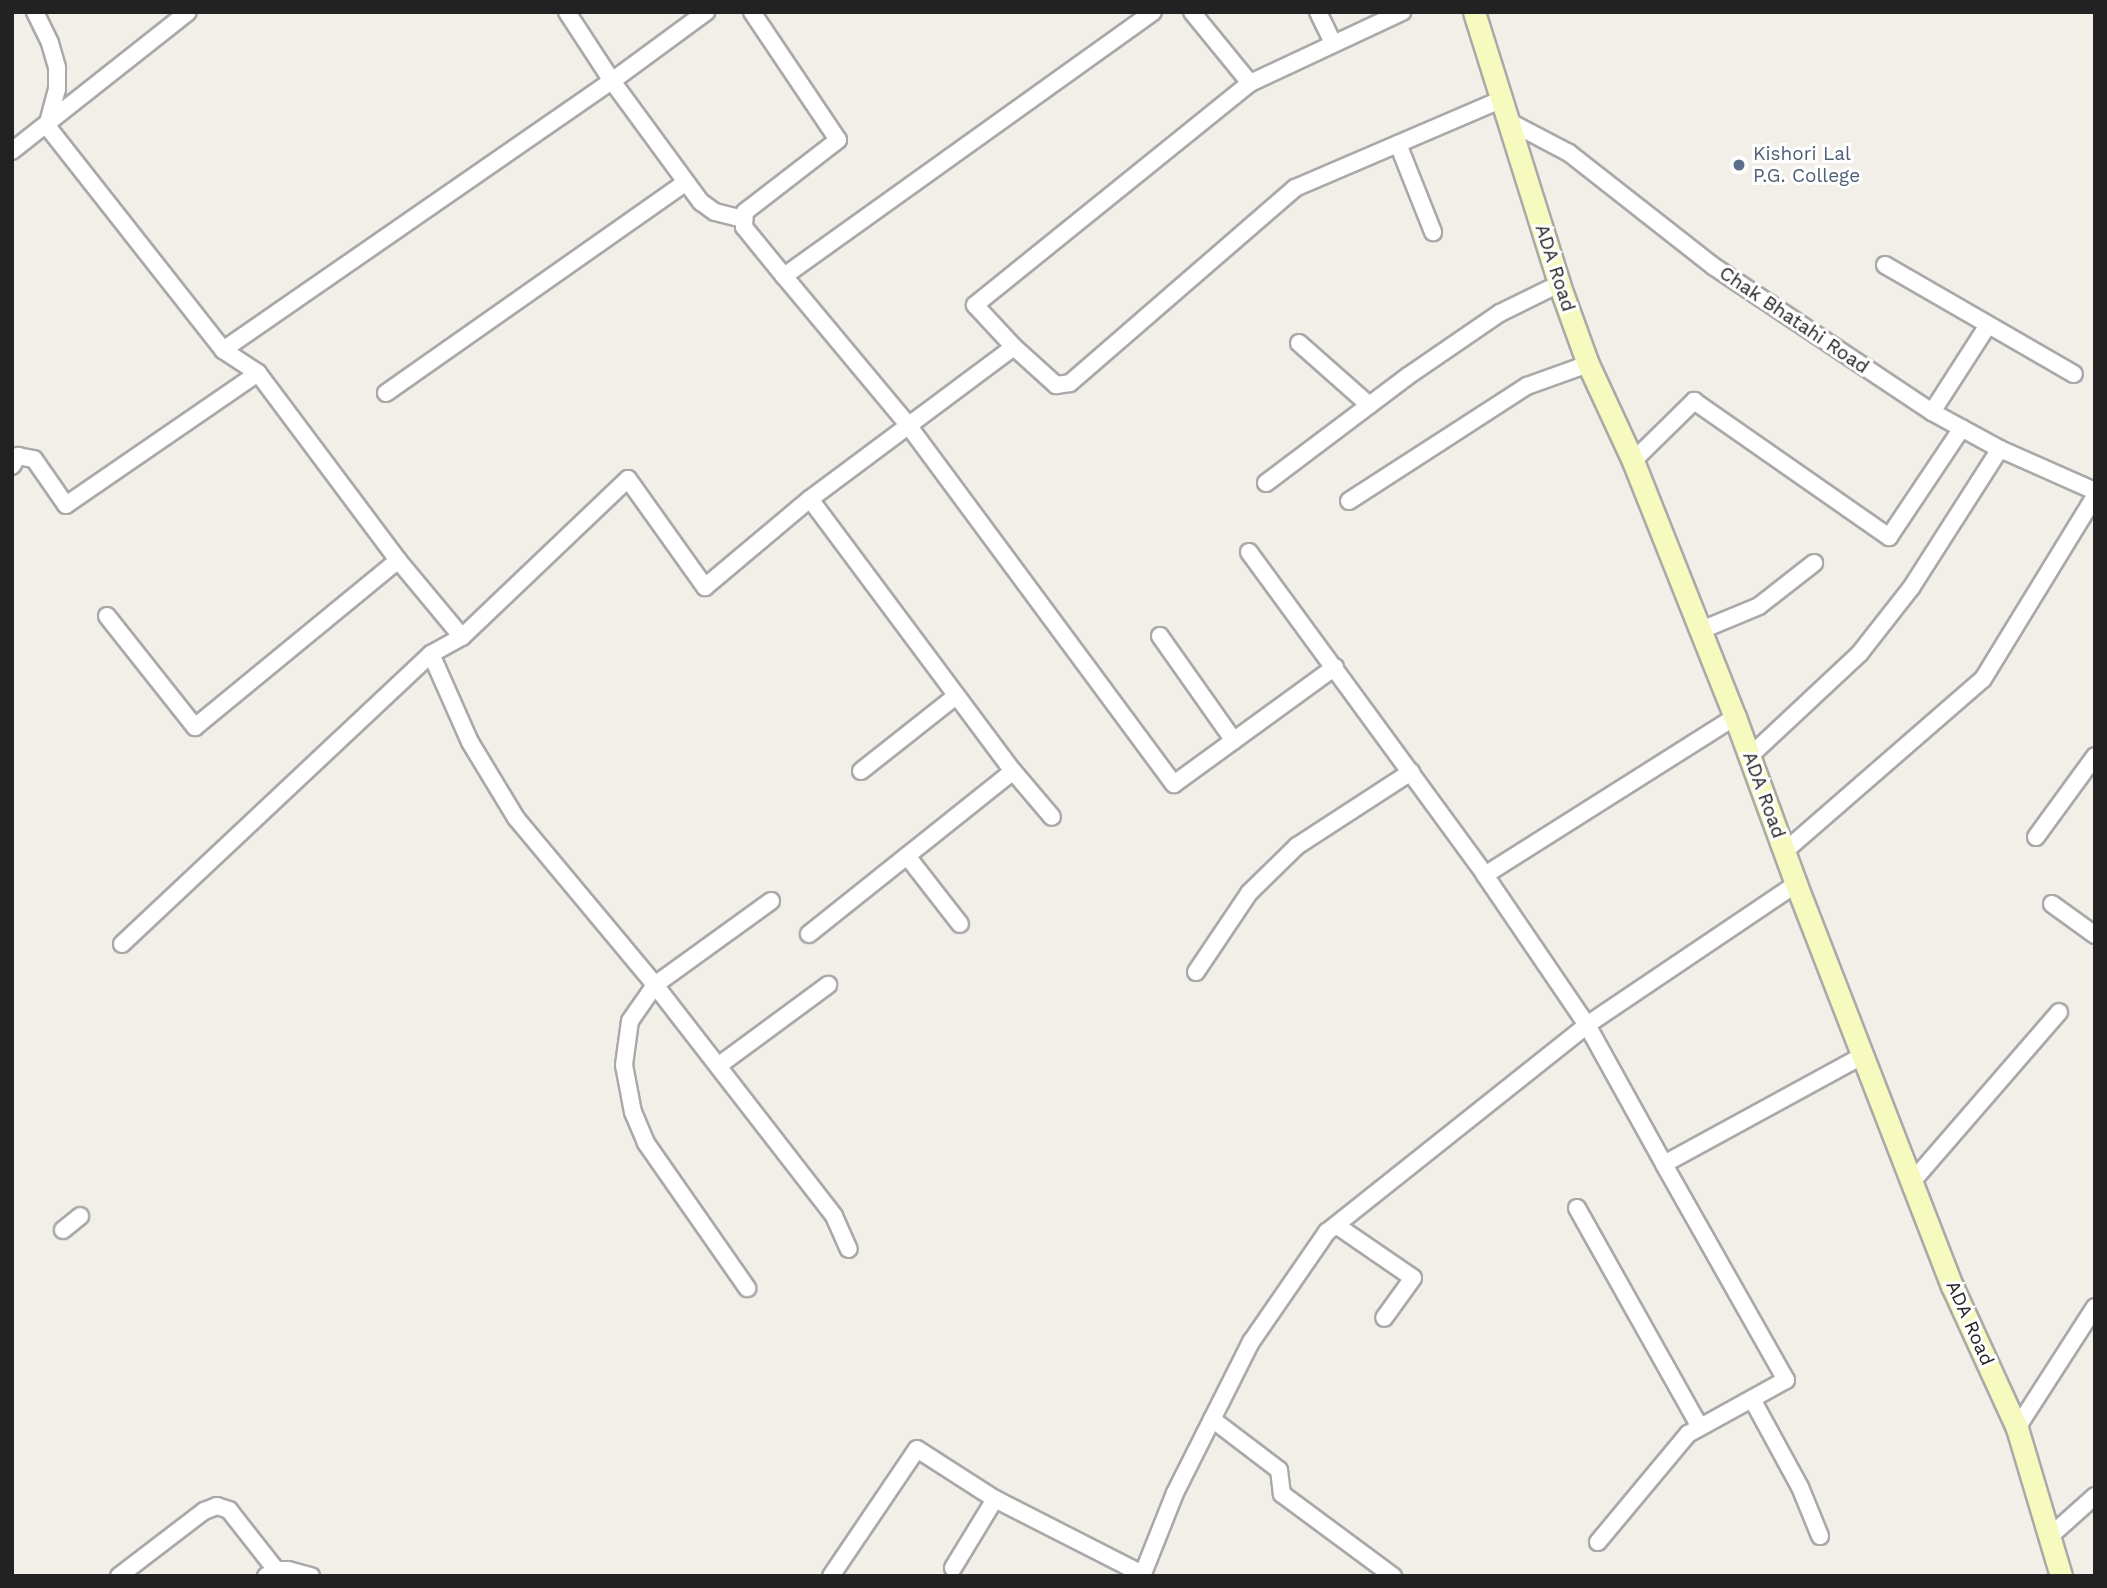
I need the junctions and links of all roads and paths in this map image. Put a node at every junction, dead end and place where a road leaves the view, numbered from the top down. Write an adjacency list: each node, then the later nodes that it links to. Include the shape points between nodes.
1 (35, 12): 16 (street, via 57,68 57,89)
2 (188, 12): 16 (street)
3 (567, 12): 12 (street)
4 (706, 12): 12 (street)
5 (752, 12): 20 (street, via 838,140 745,212)
6 (1153, 12): 23 (street)
7 (1192, 12): 13 (street)
8 (1318, 12): 11 (street)
9 (1402, 12): 11 (street)
10 (1474, 12): 14 (street, ADA Road)
11 (1333, 43): 13 (street)
12 (612, 81): 19 (street); 28 (street)
13 (1250, 83): 27 (street, via 975,305)
14 (1500, 100): 15 (street, ADA Road); 17 (street)
15 (1510, 122): 24 (street, ADA Road); 34 (street, Chak Bhatahi Road, via 1569,153 1713,266)
16 (47, 126): 18 (street); 28 (street)
17 (1398, 144): 21 (street); 27 (street, via 1295,188 1070,383 1056,385)
18 (12, 151)
19 (685, 183): 20 (street, via 709,208); 32 (street)
20 (743, 219): 23 (street, via 744,227)
21 (1433, 232)
22 (1885, 265): 25 (street)
23 (784, 276): 35 (street)
24 (1559, 284): 29 (street, ADA Road); 33 (street, via 1500,313)
25 (1988, 325): 31 (street); 34 (street)
26 (1299, 343): 33 (street)
27 (1014, 347): 35 (street)
28 (223, 350): 30 (street)
29 (1588, 363): 39 (street, ADA Road); 43 (street, via 1527,386)
30 (258, 373): 38 (street, via 66,505 34,459); 45 (street)
31 (2074, 374)
32 (386, 393)
33 (1369, 405): 40 (street)
34 (1932, 412): 36 (street, Chak Bhatahi Road)
35 (908, 425): 42 (street); 55 (street, via 1174,784)
36 (1962, 428): 37 (street, Chak Bhatahi Road); 39 (street, via 1889,537 1693,401)
37 (2000, 449): 41 (street, Chak Bhatahi Road); 56 (street, via 1911,588 1860,653)
38 (14, 457)
39 (1633, 461): 48 (street, ADA Road)
40 (1266, 483)
41 (2095, 493): 63 (street, via 1983,679)
42 (810, 499): 50 (street, via 705,587 628,479); 53 (street)
43 (1349, 501)
44 (1250, 551): 52 (street)
45 (398, 560): 47 (street, via 195,727); 50 (street)
46 (1814, 563): 48 (street, via 1759,606)
47 (107, 616)
48 (1699, 631): 54 (street, ADA Road)
49 (1160, 636): 55 (street)
50 (462, 637): 51 (street)
51 (431, 654): 72 (street); 74 (street, via 470,742 516,818)
52 (1335, 667): 55 (street); 60 (street)
53 (956, 696): 58 (street); 59 (street)
54 (1735, 717): 56 (street, ADA Road); 65 (street)
55 (1234, 741)
56 (1750, 756): 63 (street, ADA Road)
57 (2095, 756): 62 (street)
58 (862, 771)
59 (1013, 771): 61 (street); 64 (street)
60 (1411, 772): 65 (street); 73 (street, via 1297,846 1249,893)
61 (1052, 817)
62 (2036, 838)
63 (1785, 851): 66 (street, ADA Road)
64 (907, 856): 69 (street); 70 (street)
65 (1485, 875): 77 (street)
66 (1796, 884): 77 (street); 78 (street, ADA Road)
67 (771, 901): 74 (street)
68 (2052, 904): 71 (street)
69 (960, 924)
70 (809, 934)
71 (2095, 935)
72 (122, 944)
73 (1196, 972)
74 (655, 985): 79 (street); 87 (street, via 630,1021 624,1065 633,1112 652,1152)
75 (828, 985): 79 (street)
76 (2059, 1012): 81 (street)
77 (1587, 1025): 80 (street); 84 (street)
78 (1861, 1056): 80 (street); 81 (street, ADA Road)
79 (718, 1066): 86 (street, via 834,1216)
80 (1664, 1164): 90 (street, via 1786,1380)
81 (1911, 1183): 93 (street, ADA Road)
82 (1577, 1208): 92 (street)
83 (80, 1216): 85 (street)
84 (1336, 1225): 89 (street, via 1413,1278); 91 (street, via 1251,1342)
85 (63, 1230)
86 (849, 1249)
87 (747, 1288)
88 (2095, 1307): 93 (street)
89 (1384, 1318)
90 (1752, 1399): 92 (street); 96 (street, via 1800,1487)
91 (1212, 1419): 102 (street); 105 (street, via 1279,1470 1282,1494)
92 (1700, 1427): 98 (street, via 1688,1434)
93 (2017, 1428): 97 (street, ADA Road)
94 (2095, 1496): 97 (street)
95 (995, 1499): 99 (street); 102 (street); 104 (street, via 917,1450)
96 (1820, 1536)
97 (2048, 1538): 106 (street, ADA Road)
98 (1598, 1542)
99 (953, 1569)
100 (129, 1573): 101 (street, via 204,1511 217,1506 229,1510)
101 (271, 1573): 103 (street)
102 (1142, 1575)
103 (310, 1576)
104 (831, 1576)
105 (1393, 1576)
106 (2061, 1576)

